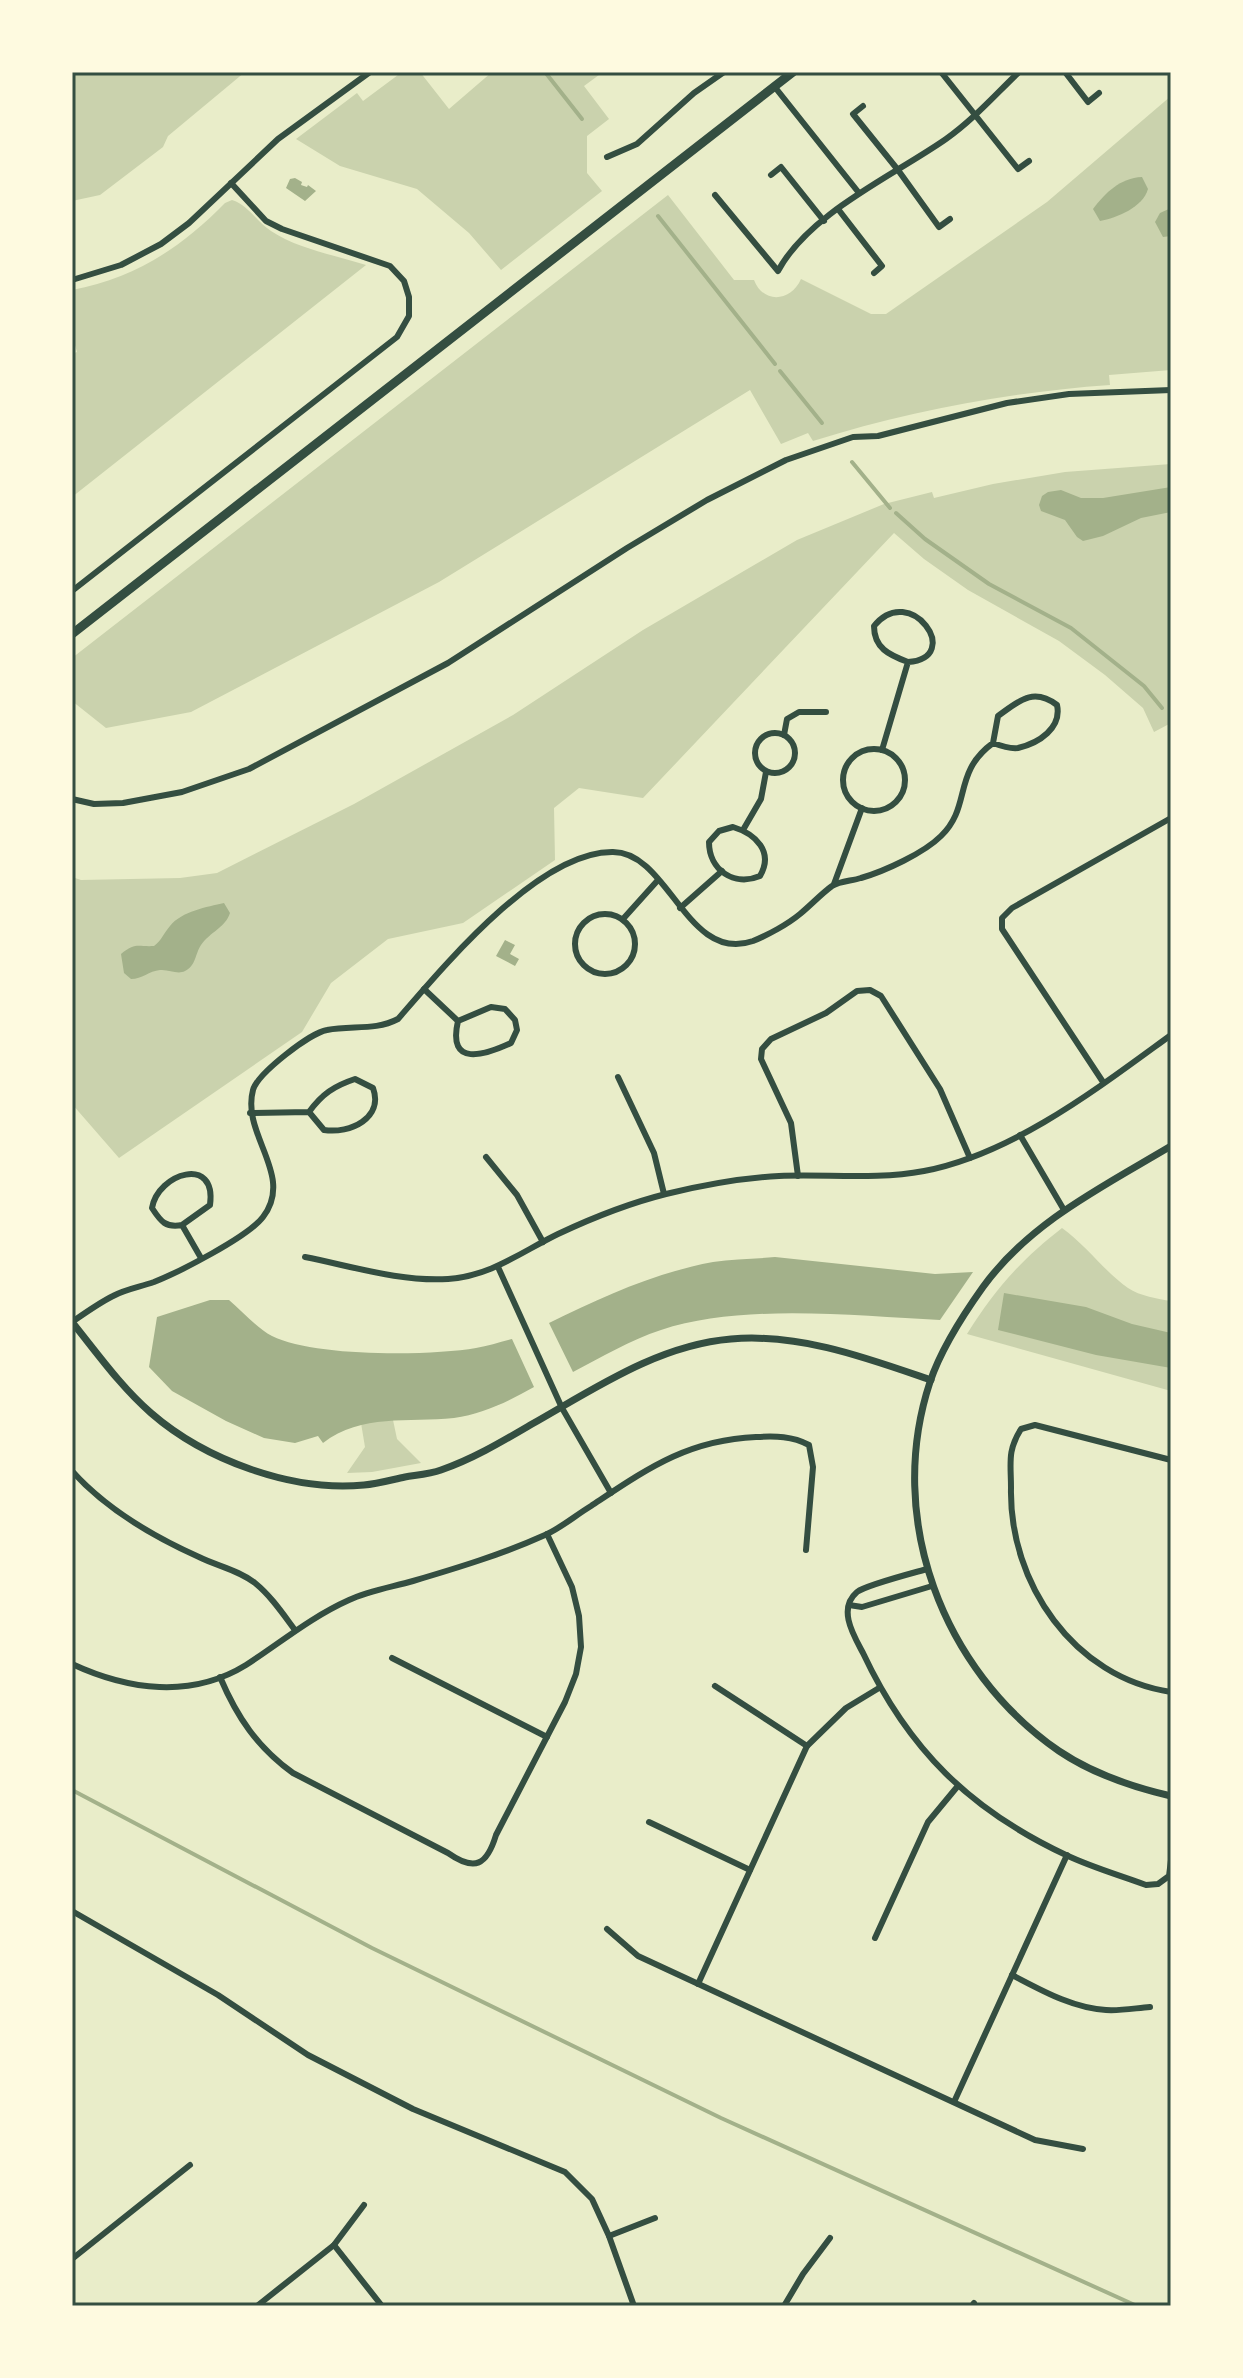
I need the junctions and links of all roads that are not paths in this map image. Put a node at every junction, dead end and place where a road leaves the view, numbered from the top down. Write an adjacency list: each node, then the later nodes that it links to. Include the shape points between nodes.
1 (370, 72): 15 (street, via 278,139)
2 (724, 72): 11 (street, via 637,144)
3 (793, 72): 7 (main road)
4 (941, 72): 10 (street)
5 (1019, 72): 10 (street)
6 (1065, 72): 8 (street, via 1088,102)
7 (774, 86): 16 (street); 25 (main road)
8 (1099, 93)
9 (863, 106): 13 (street, via 853,114)
10 (975, 115): 12 (street, via 1018,169); 13 (street)
11 (607, 157)
12 (1029, 161)
13 (898, 170): 16 (street); 19 (street, via 939,227)
14 (771, 175): 20 (street, via 781,167)
15 (231, 183): 22 (street, via 161,244 121,265); 24 (street, via 266,221 390,266 404,281 409,316 397,337)
16 (859, 193): 18 (street)
17 (715, 195): 20 (street, via 778,271 792,249)
18 (838, 209): 20 (street); 21 (street, via 882,266)
19 (950, 219)
20 (824, 221)
21 (874, 273)
22 (72, 280)
23 (1171, 390): 32 (street, via 1069,394 1007,403 878,436 853,437 786,460 627,548 448,663 249,769 182,792 123,803)
24 (72, 591)
25 (72, 634)
26 (908, 662): 26 (street, via 932,647 929,628 913,615 880,619 874,626 878,643); 30 (street)
27 (826, 712): 28 (street, via 799,712 787,719)
28 (784, 735): 31 (street, via 765,735 757,745 757,763); 31 (street, via 794,745 792,765 780,773)
29 (993, 743): 29 (street, via 1017,748 1037,740 1054,728 1057,705 1035,695 1018,703 998,716); 38 (street, via 968,770 957,812 941,836 888,868)
30 (882, 750): 33 (street, via 862,751 843,775 847,795); 33 (street, via 899,761 904,789 882,810)
31 (766, 772): 35 (street, via 761,799)
32 (72, 799)
33 (862, 808): 38 (street)
34 (1171, 818): 45 (street, via 1002,918 1002,929)
35 (743, 830): 36 (street, via 726,828 709,842 711,858); 36 (street, via 762,847 766,866 760,876 741,882)
36 (722, 871): 39 (street)
37 (658, 880): 39 (street); 40 (street); 41 (street, via 638,860 615,851 581,857 499,909)
38 (834, 884): 39 (street, via 796,917 751,942 728,943 705,933)
39 (680, 908)
40 (623, 919): 40 (street, via 603,914 584,922 575,951 586,968 614,974 630,963 636,945)
41 (424, 989): 42 (street); 47 (street, via 386,1026 324,1030 272,1064 253,1087)
42 (458, 1021): 42 (street, via 455,1034 460,1046 480,1056 511,1043 517,1030 505,1009 491,1007)
43 (1171, 1035): 45 (street)
44 (618, 1077): 53 (street, via 654,1153)
45 (1103, 1082): 48 (street)
46 (309, 1112): 46 (street, via 324,1130 340,1133 374,1112 377,1099 373,1088 355,1079 336,1085); 47 (street)
47 (250, 1113): 58 (street, via 275,1184 271,1205 243,1234)
48 (1020, 1135): 51 (street); 54 (street)
49 (1171, 1146): 54 (street)
50 (486, 1157): 56 (street, via 517,1195)
51 (970, 1158): 52 (street, via 893,1175); 52 (street, via 940,1089 881,996 857,991 762,1049 761,1059 791,1123)
52 (798, 1176): 53 (street, via 753,1178)
53 (664, 1194): 56 (street)
54 (1064, 1210): 61 (street, via 984,1286)
55 (182, 1225): 55 (street, via 210,1205 212,1193 199,1175 180,1175 154,1198 152,1208 161,1221 171,1227); 58 (street)
56 (543, 1242): 59 (street)
57 (305, 1257): 59 (street, via 414,1278 448,1279)
58 (201, 1258): 60 (street, via 113,1295)
59 (498, 1267): 62 (street)
60 (72, 1322): 62 (street, via 152,1415 206,1451 297,1482 362,1485 438,1471)
61 (931, 1380): 62 (street, via 870,1358 800,1342 731,1339 680,1349 625,1372); 68 (street, via 915,1479 918,1534)
62 (562, 1408): 65 (street)
63 (1171, 1460): 77 (street, via 1035,1425 1021,1429 1011,1445 1013,1529 1024,1570 1043,1606 1095,1663 1126,1681)
64 (72, 1471): 71 (street, via 114,1509 159,1537 254,1582)
65 (611, 1493): 66 (street); 67 (street, via 704,1443 796,1438 809,1445 813,1467)
66 (547, 1534): 71 (street, via 350,1599); 78 (street, via 572,1587 581,1647 576,1674)
67 (806, 1550)
68 (927, 1569): 69 (street); 70 (street, via 858,1591)
69 (932, 1586): 70 (street, via 862,1607); 81 (street, via 975,1666 1032,1730 1098,1772)
70 (849, 1605): 76 (street, via 848,1623)
71 (295, 1630): 74 (street)
72 (392, 1658): 78 (street)
73 (72, 1664): 74 (street, via 135,1686 192,1686)
74 (220, 1677): 78 (street, via 236,1714 276,1761 462,1863 476,1864 491,1851)
75 (715, 1686): 79 (street)
76 (879, 1688): 79 (street, via 846,1708); 80 (street)
77 (1171, 1692)
78 (547, 1737)
79 (807, 1746): 85 (street)
80 (957, 1787): 83 (street, via 1006,1823); 88 (street, via 928,1822)
81 (1171, 1796)
82 (649, 1822): 85 (street)
83 (1067, 1855): 84 (street, via 1146,1885 1169,1876); 89 (street)
84 (1171, 1860)
85 (750, 1870): 90 (street)
86 (72, 1911): 97 (street, via 218,1995 308,2055 413,2109 565,2172 592,2199)
87 (607, 1929): 90 (street, via 638,1956)
88 (875, 1938)
89 (1012, 1975): 91 (street, via 1093,2009); 92 (street)
90 (698, 1984): 92 (street)
91 (1150, 2007)
92 (954, 2102): 93 (street, via 1035,2140)
93 (1083, 2149)
94 (190, 2165): 100 (street)
95 (364, 2205): 99 (street)
96 (655, 2218): 97 (street)
97 (609, 2236): 103 (street)
98 (830, 2238): 104 (street)
99 (334, 2245): 101 (street); 102 (street)
100 (72, 2259)
101 (257, 2306)
102 (382, 2306)
103 (634, 2306)
104 (784, 2306)

